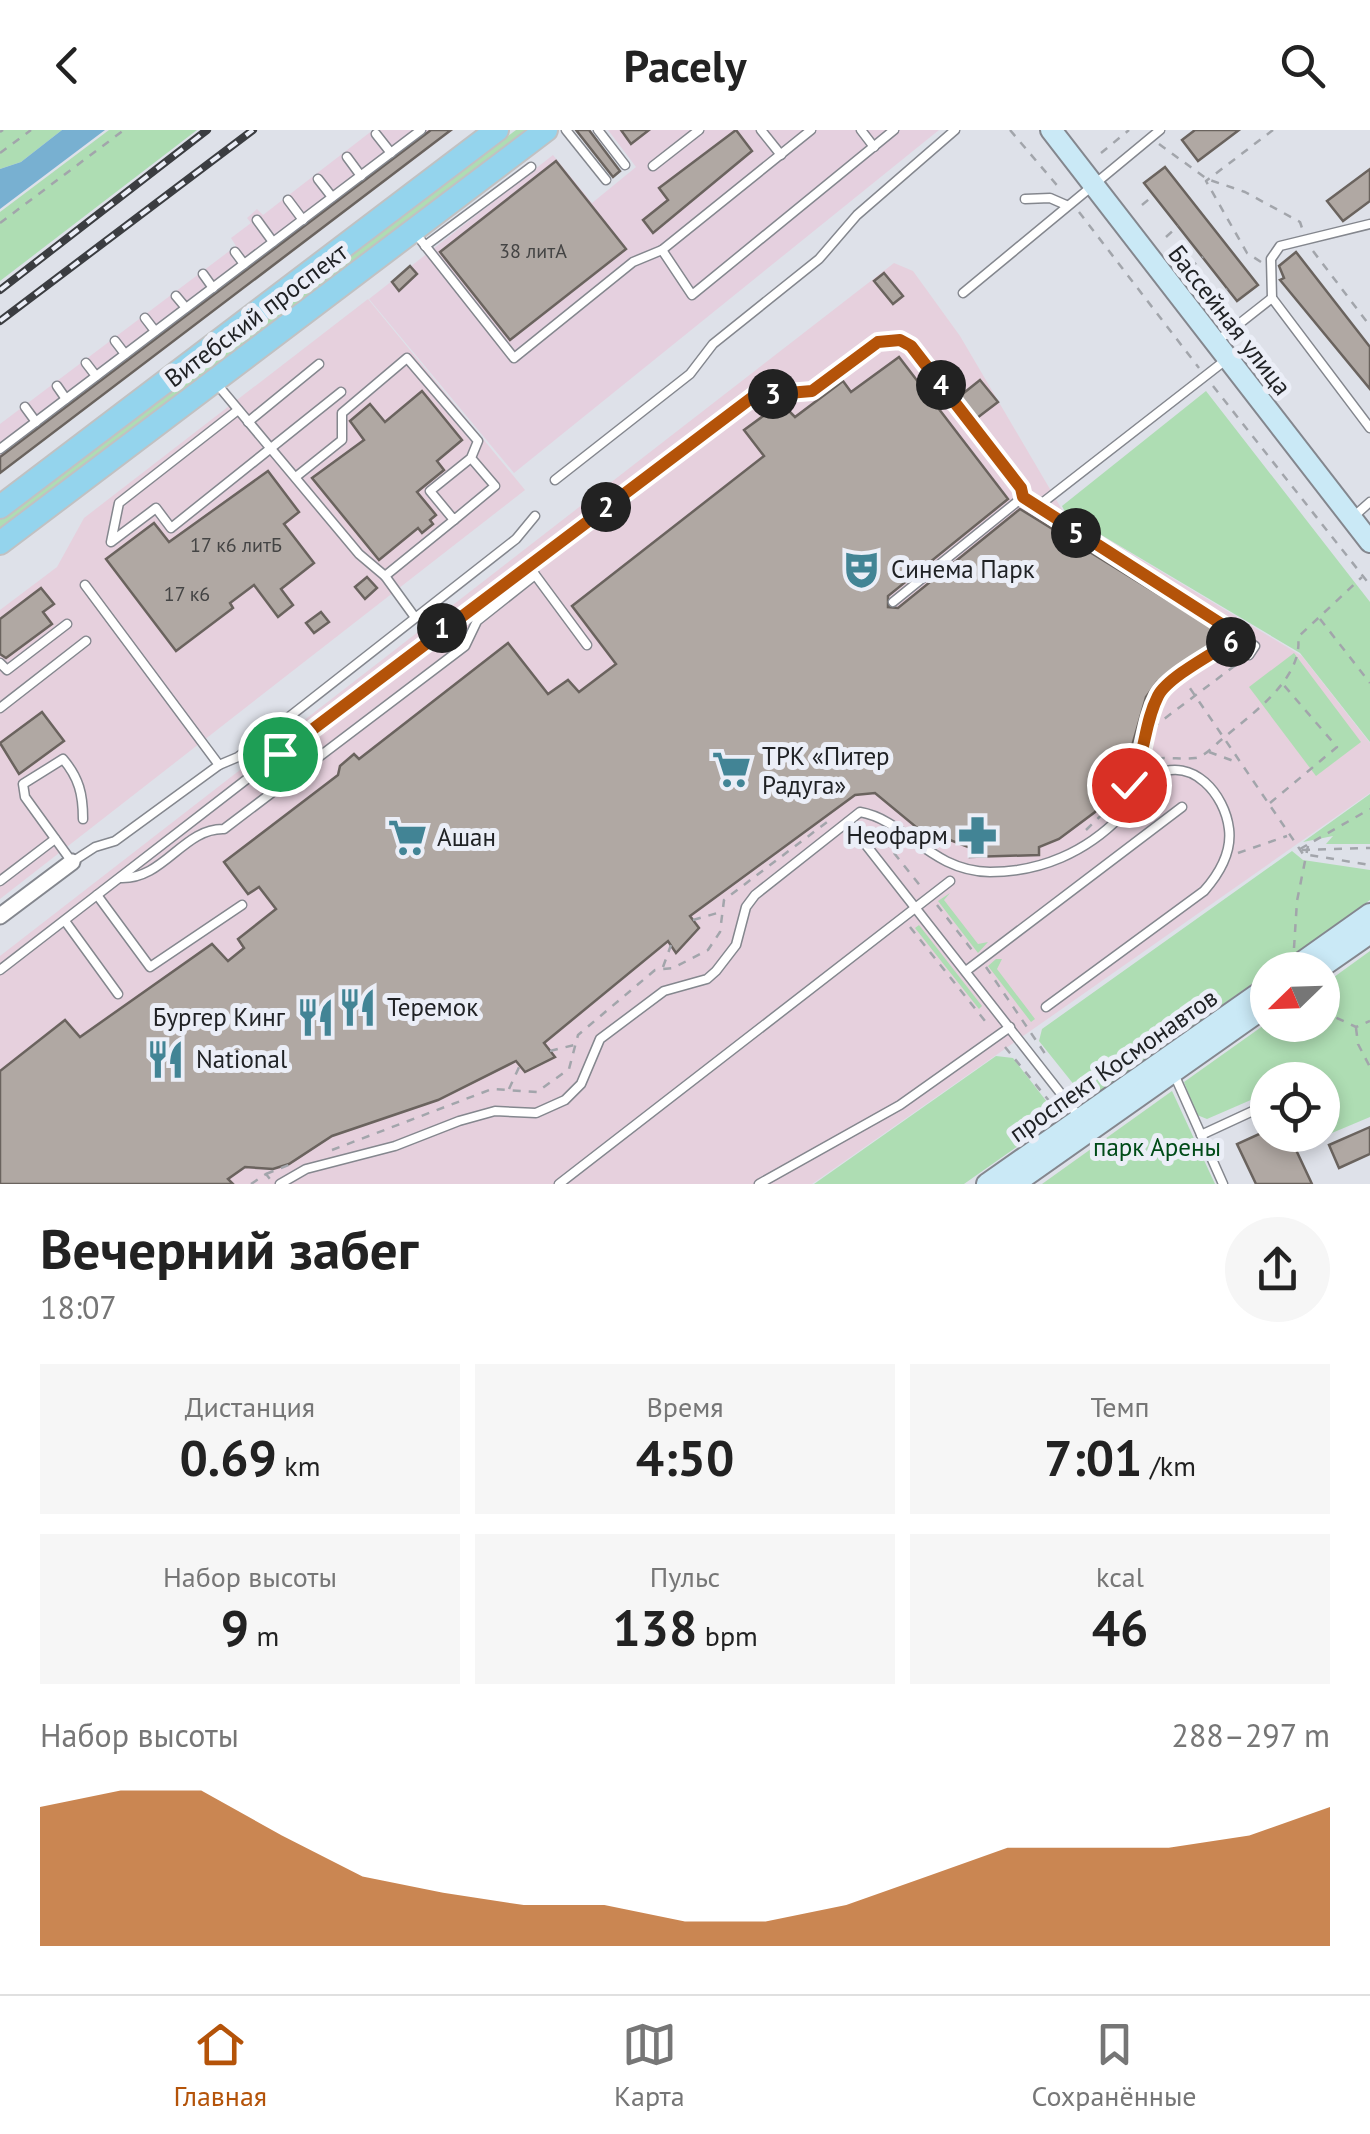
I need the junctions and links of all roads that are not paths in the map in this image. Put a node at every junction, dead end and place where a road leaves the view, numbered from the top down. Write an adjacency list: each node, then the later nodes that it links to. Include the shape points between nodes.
1 (421, 130): 16 (lane)
2 (497, 130): 70 (main road, Витебский проспект)
3 (546, 130): 33 (main road, Витебский проспект)
4 (566, 130): 24 (lane)
5 (598, 130): 19 (lane)
6 (699, 130): 20 (lane)
7 (761, 130): 17 (lane)
8 (811, 130): 17 (lane)
9 (860, 130): 15 (lane)
10 (894, 130): 15 (lane)
11 (956, 130): 66 (lane, via 857,215 819,258 713,344 690,374)
12 (1051, 130): 25 (street, Бассейная улица)
13 (1160, 130): 25 (lane)
14 (376, 134): 16 (lane)
15 (874, 147): 35 (lane, via 692,295)
16 (391, 153): 22 (lane)
17 (780, 154): 35 (lane)
18 (346, 157): 22 (lane)
19 (625, 165)
20 (653, 166)
21 (531, 167): 33 (lane)
22 (361, 176): 26 (lane)
23 (318, 179): 26 (lane)
24 (606, 180)
25 (1092, 184): 29 (lane); 47 (street, Бассейная улица)
26 (332, 197): 31 (lane)
27 (1026, 199): 29 (lane)
28 (288, 200): 31 (lane)
29 (1069, 203): 40 (lane)
30 (256, 220): 34 (lane)
31 (302, 220): 34 (lane)
32 (1368, 228): 42 (lane, via 1274,250)
33 (419, 238): 35 (lane, via 514,358 633,262); 52 (main road, Витебский проспект)
34 (273, 242): 37 (lane)
35 (662, 250)
36 (234, 252): 37 (lane)
37 (244, 264): 39 (lane)
38 (203, 274): 39 (lane)
39 (213, 288): 43 (lane)
40 (963, 293)
41 (176, 296): 43 (lane)
42 (1272, 298): 47 (lane); 60 (lane)
43 (186, 308): 45 (lane)
44 (145, 318): 45 (lane)
45 (155, 331): 48 (lane)
46 (115, 341): 48 (lane)
47 (1222, 350): 69 (lane, via 1206,376); 72 (street, Бассейная улица)
48 (125, 354): 51 (lane)
49 (86, 363): 51 (lane)
50 (319, 364): 59 (lane)
51 (96, 376): 55 (lane)
52 (214, 381): 57 (lane); 75 (main road, Витебский проспект)
53 (57, 386): 55 (lane)
54 (341, 392): 63 (lane)
55 (66, 399): 58 (lane)
56 (25, 407): 58 (lane)
57 (238, 410): 59 (lane); 63 (lane, via 119,503 110,542 156,508 171,528)
58 (36, 422): 62 (lane)
59 (248, 422): 63 (lane)
60 (1370, 428)
61 (0, 435): 62 (lane)
62 (3, 446)
63 (270, 449): 65 (lane)
64 (471, 458): 65 (lane, via 478,441 407,358 342,413 342,440); 73 (lane, via 494,486); 73 (lane, via 430,491)
65 (297, 476): 78 (lane)
66 (555, 480)
67 (1023, 497): 69 (lane); 76 (lane, via 911,346 890,339 812,391 754,396); 80 (lane)
68 (1370, 502): 72 (lane)
69 (1037, 506): 85 (lane, via 1256,646)
70 (0, 507)
71 (535, 516): 81 (lane, via 516,539)
72 (1352, 518): 74 (street, Бассейная улица)
73 (454, 520): 78 (lane)
74 (1370, 542)
75 (0, 543)
76 (528, 564): 77 (lane); 94 (lane)
77 (535, 575): 84 (lane); 94 (lane, via 477,622 465,646 224,829 208,829 148,875)
78 (385, 576): 81 (lane)
79 (86, 585): 88 (lane)
80 (893, 602)
81 (414, 616): 88 (lane)
82 (67, 624): 86 (lane, via 7,670)
83 (86, 641): 87 (lane)
84 (587, 644)
85 (1249, 655)
86 (0, 663)
87 (0, 708)
88 (220, 765): 93 (lane, via 116,841)
89 (1182, 807): 107 (lane)
90 (82, 818): 92 (lane, via 83,795 63,759 23,784)
91 (848, 822): 99 (lane); 110 (lane, via 860,812 872,814 966,869 1024,869 1074,852 1121,815 1150,779 1181,770 1206,782 1230,837 1218,875); 117 (lane, via 754,896 736,945 707,979 664,991 600,1039 581,1084 565,1100 536,1113 496,1111 459,1121)
92 (56, 839): 93 (lane); 95 (lane)
93 (72, 862): 101 (street)
94 (120, 878): 97 (lane)
95 (0, 881)
96 (950, 881): 99 (lane)
97 (97, 896): 98 (lane, via 150,967); 102 (lane)
98 (242, 905)
99 (916, 908): 107 (lane); 118 (lane)
100 (1370, 914): 104 (street)
101 (0, 916)
102 (65, 921): 106 (lane); 108 (lane)
103 (1370, 933): 105 (street)
104 (1311, 952)
105 (1340, 954)
106 (0, 970)
107 (966, 971): 112 (lane)
108 (118, 994)
109 (1250, 1000): 113 (street, проспект Космонавтов)
110 (1046, 1007)
111 (1250, 1016): 113 (street, проспект Космонавтов)
112 (1010, 1028): 115 (lane); 119 (lane, via 900,1105)
113 (1168, 1066): 115 (street, проспект Космонавтов); 116 (lane)
114 (1250, 1112): 116 (lane)
115 (1078, 1123): 120 (street, проспект Космонавтов); 121 (street, проспект Космонавтов)
116 (1201, 1135): 122 (lane)
117 (275, 1182)
118 (558, 1184)
119 (760, 1184)
120 (987, 1184)
121 (1014, 1184)
122 (1223, 1184)

